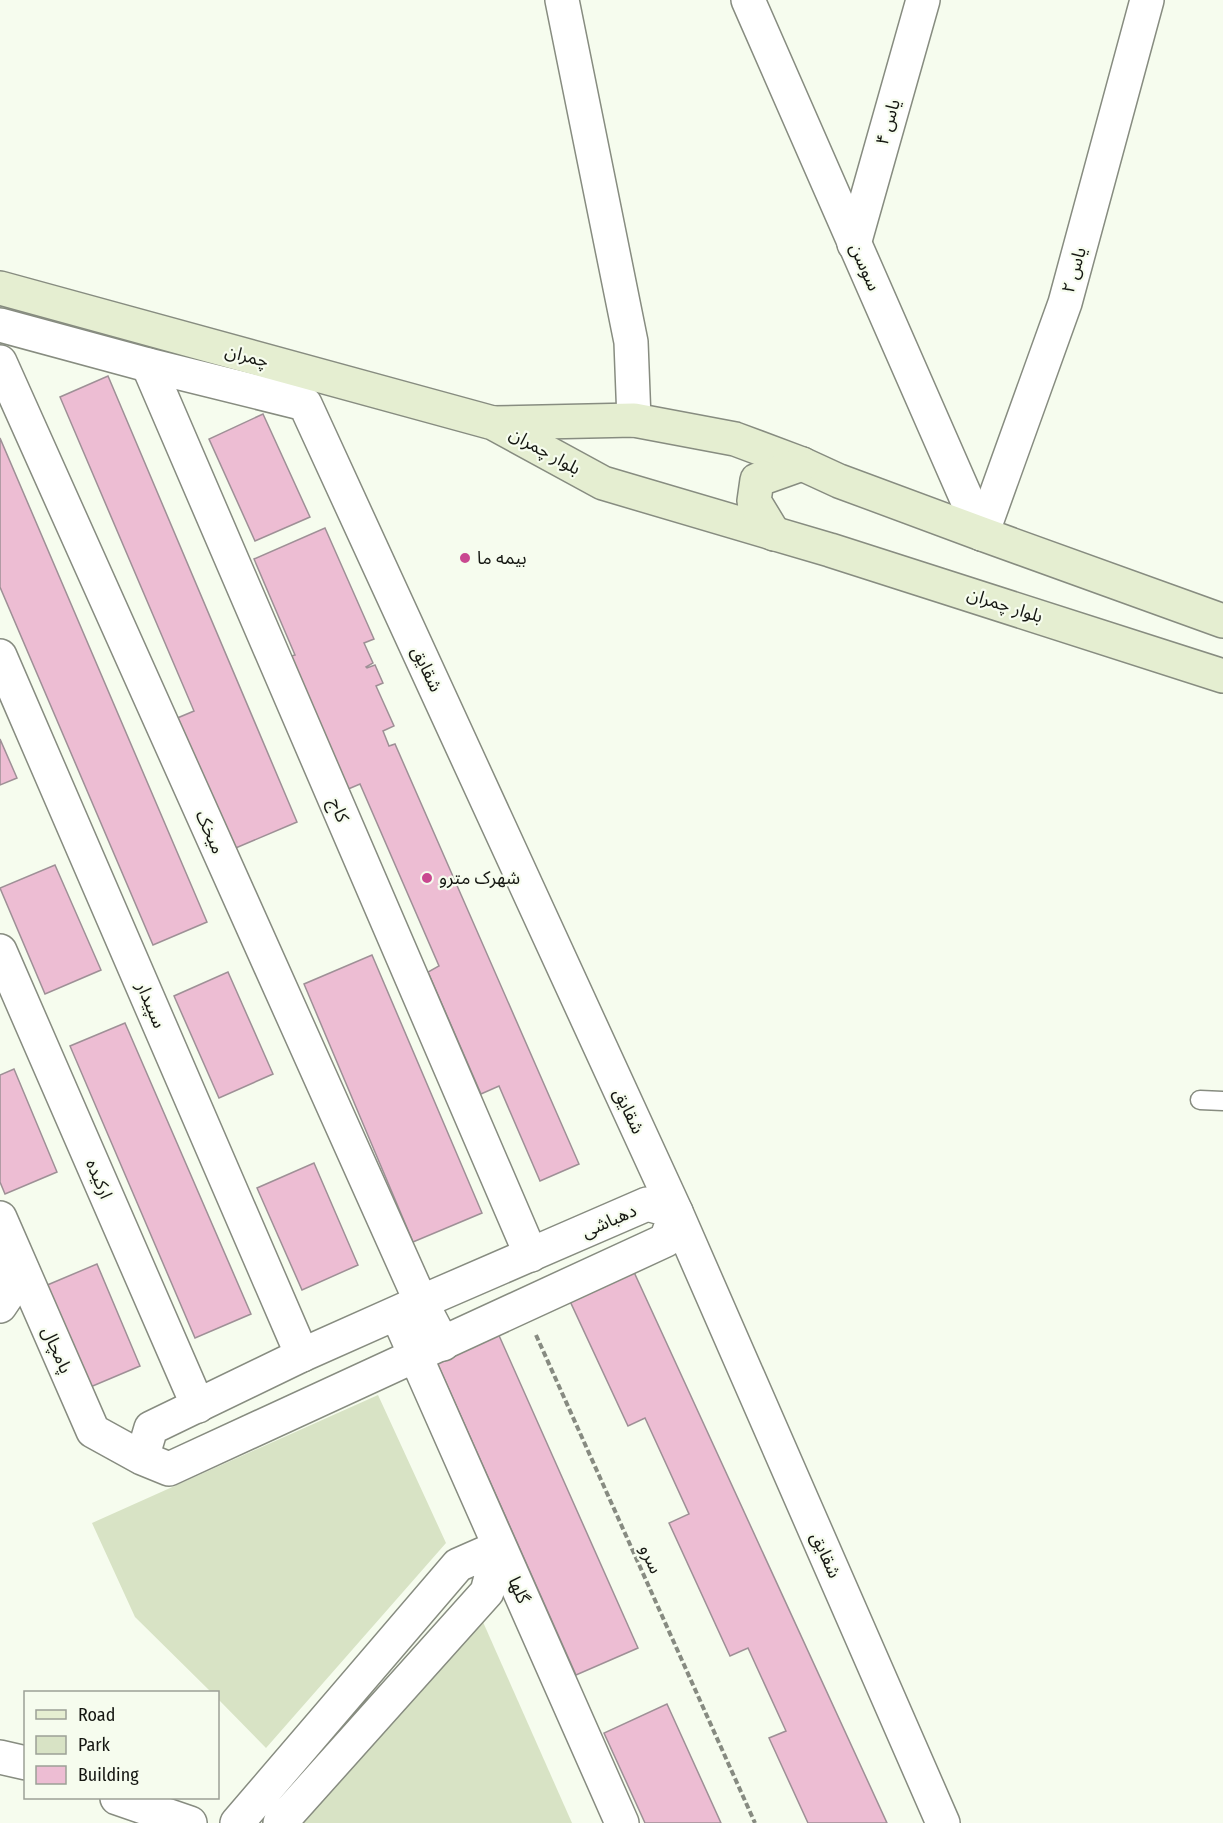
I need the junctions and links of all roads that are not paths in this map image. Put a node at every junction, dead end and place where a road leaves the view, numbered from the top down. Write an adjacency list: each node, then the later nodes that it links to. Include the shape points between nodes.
1 (562, 0): 10 (street, via 631,342)
2 (748, 0): 5 (street, سوسن)
3 (923, 0): 5 (street, یاس ۴)
4 (1148, 0): 14 (street, یاس ۲, via 1065,303)
5 (854, 244): 14 (street, سوسن)
6 (0, 288): 11 (main road, چمران)
7 (0, 325): 9 (street)
8 (0, 362): 26 (street, میخک)
9 (148, 365): 21 (street, شقایق, via 305,404); 23 (street, کاج)
10 (634, 420): 11 (main road, بلوار چمران); 12 (main road, بلوار چمران, via 735,439)
11 (493, 423): 13 (main road, بلوار چمران, via 603,483)
12 (802, 464): 13 (main road, via 757,480 754,501); 14 (main road, بلوار چمران)
13 (774, 534): 17 (main road, بلوار چمران)
14 (982, 534): 15 (main road, بلوار چمران)
15 (1223, 621)
16 (0, 656): 28 (street, سپیدار)
17 (1223, 676)
18 (0, 951): 29 (street, ارکیده)
19 (1200, 1100): 20 (lane)
20 (1223, 1101)
21 (676, 1212): 23 (street, دهباشی, via 647,1204); 27 (street, via 666,1240); 39 (street, شقایق)
22 (0, 1218): 24 (street, پامچال)
23 (531, 1255): 26 (street, دهباشی)
24 (11, 1272): 25 (street); 30 (street, پامچال, via 93,1431)
25 (0, 1305)
26 (409, 1308): 27 (street, میخک); 28 (street, دهباشی)
27 (429, 1350): 30 (street, via 169,1470); 31 (street, گلها)
28 (302, 1355): 29 (street, دهباشی)
29 (198, 1406): 30 (street, دهباشی, via 151,1428)
30 (142, 1458)
31 (499, 1547): 36 (street, via 458,1565); 37 (street, via 487,1592); 38 (street, گلها)
32 (0, 1757): 33 (street)
33 (24, 1763)
34 (123, 1799): 35 (street)
35 (190, 1823)
36 (237, 1823)
37 (280, 1823)
38 (622, 1823)
39 (943, 1823)

